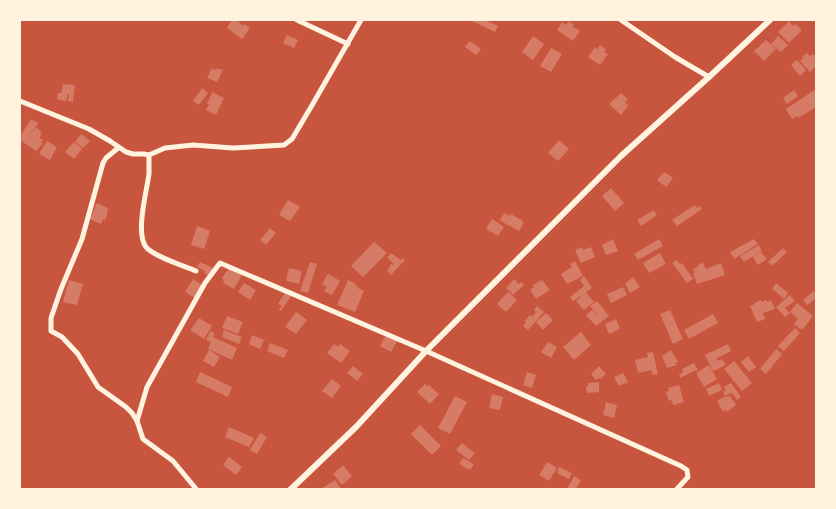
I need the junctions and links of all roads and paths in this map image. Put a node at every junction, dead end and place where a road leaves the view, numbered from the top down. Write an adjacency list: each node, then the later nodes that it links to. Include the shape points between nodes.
1 (297, 20): 5 (street)
2 (361, 20): 5 (street)
3 (621, 20): 6 (street)
4 (770, 20): 6 (street)
5 (348, 44): 9 (street, via 292,138 284,145 193,145 165,148)
6 (708, 77): 11 (street, via 621,156)
7 (20, 101): 8 (street, via 88,129)
8 (118, 148): 9 (street); 12 (street, via 103,163 82,239 50,325 51,331 78,354 98,387 126,407)
9 (149, 155): 10 (street, via 142,238 157,255)
10 (196, 271)
11 (426, 351): 12 (street, via 220,263 147,387); 14 (street, via 356,427); 15 (street, via 681,466 688,477)
12 (137, 421): 13 (street, via 143,439 173,461)
13 (197, 489)
14 (290, 489)
15 (676, 489)

